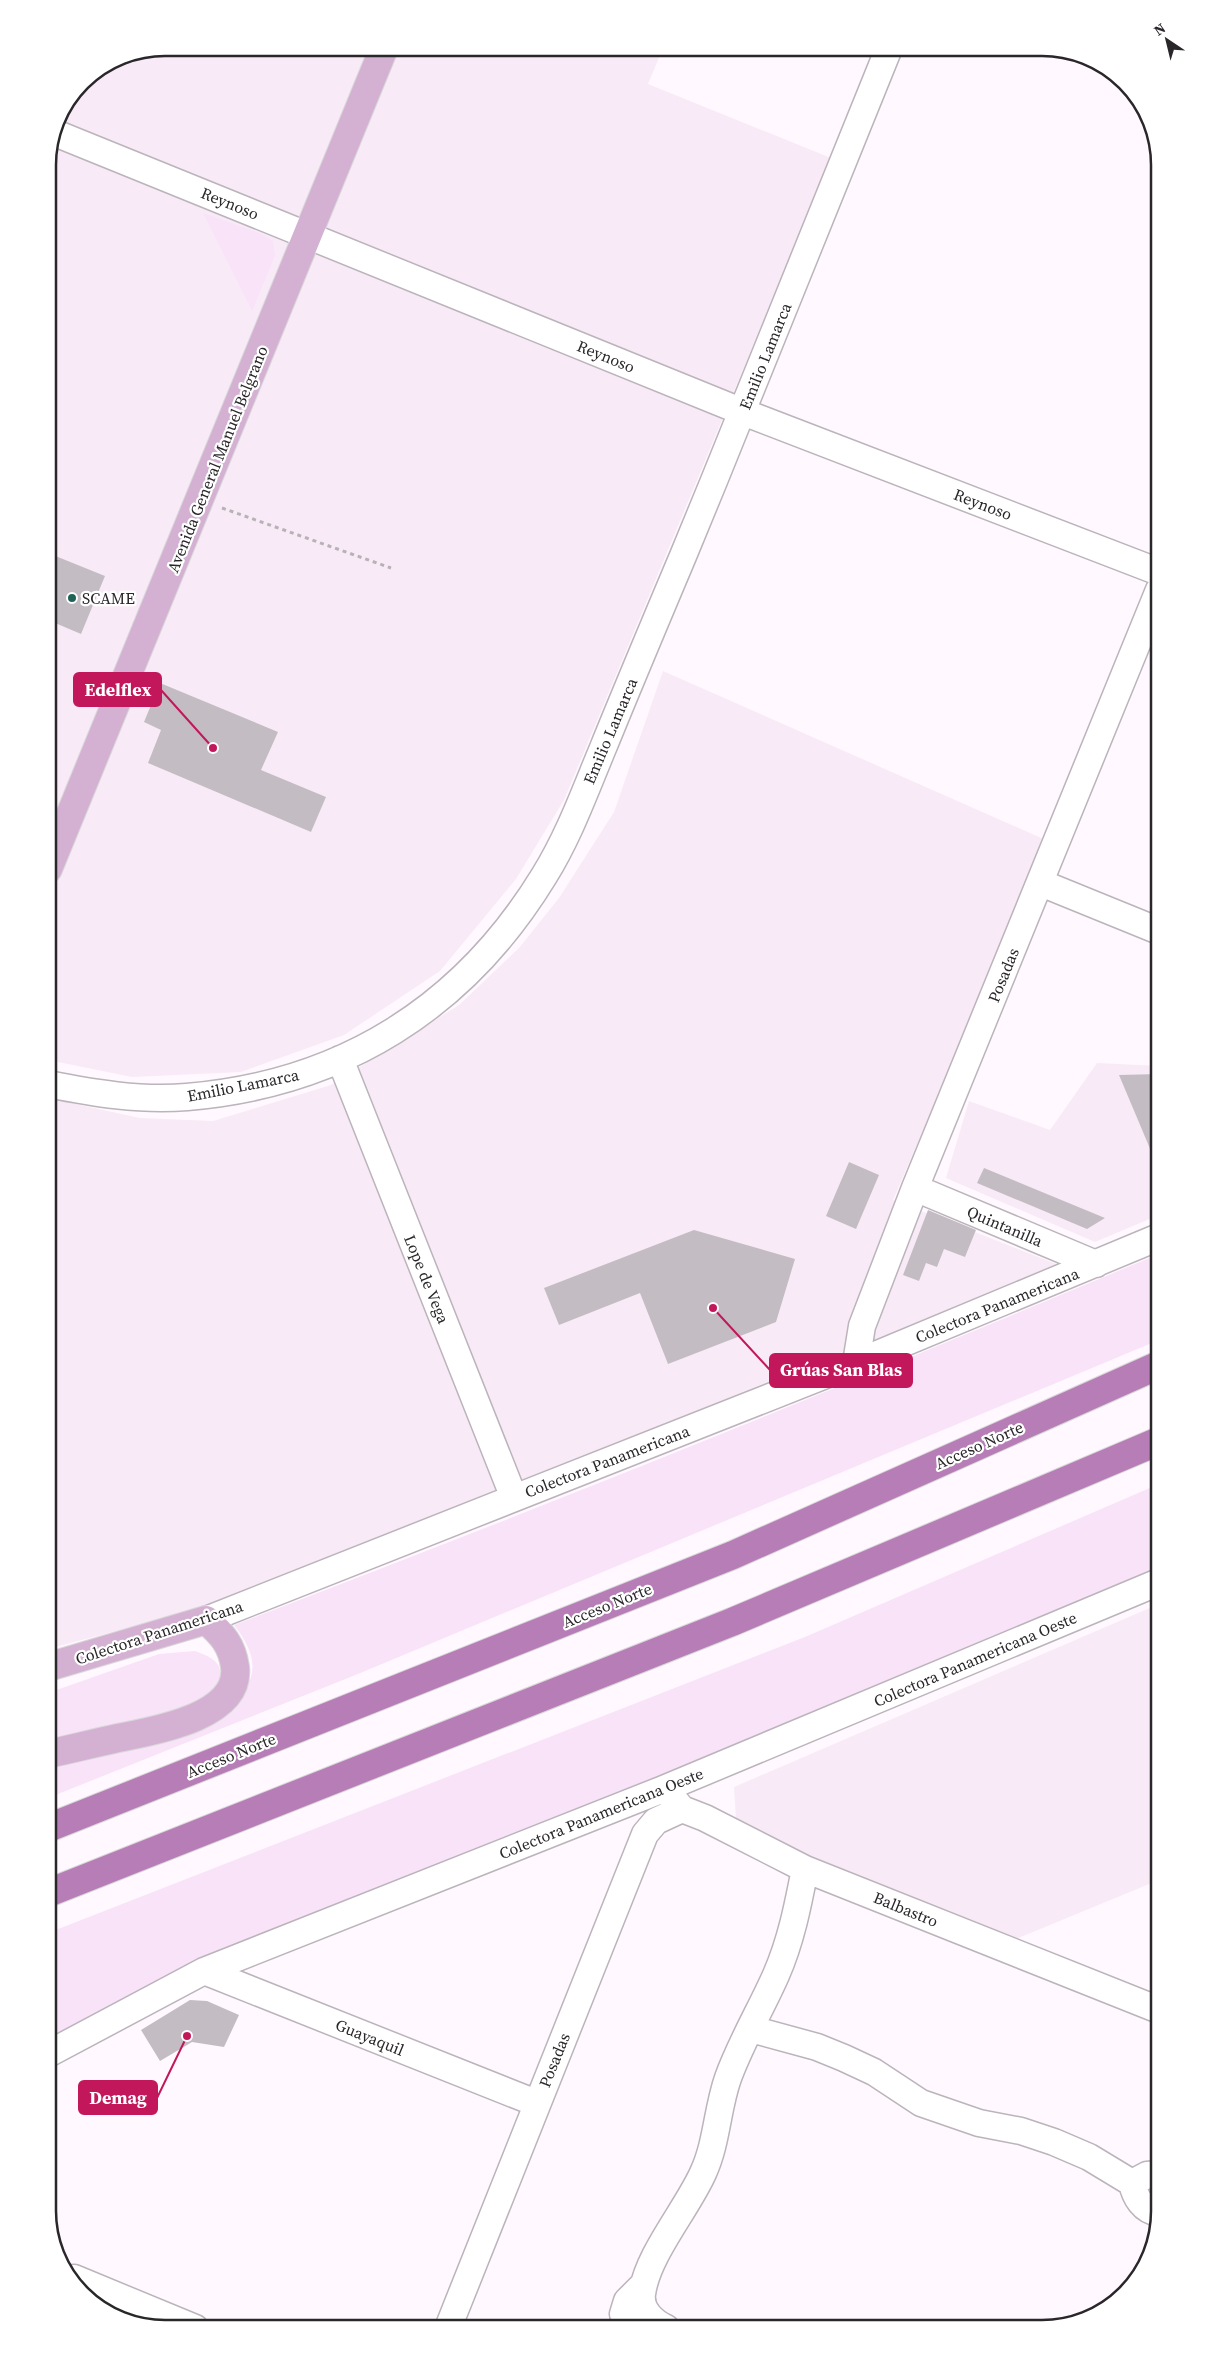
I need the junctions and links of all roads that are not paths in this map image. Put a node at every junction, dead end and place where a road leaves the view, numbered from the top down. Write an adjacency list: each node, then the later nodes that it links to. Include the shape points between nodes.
1 (381, 56): 4 (main road, Avenida General Manuel Belgrano)
2 (886, 56): 5 (street, Emilio Lamarca)
3 (61, 136): 4 (street, Reynoso)
4 (308, 234): 5 (street, Reynoso); 8 (main road, Avenida General Manuel Belgrano)
5 (743, 412): 6 (street, Reynoso); 11 (street, Emilio Lamarca, via 563,842 545,874 490,952 460,982 425,1012)
6 (1151, 569)
7 (1151, 612): 9 (street, Posadas)
8 (56, 850)
9 (1041, 883): 10 (street); 13 (street, Posadas)
10 (1151, 927)
11 (340, 1059): 12 (street, Emilio Lamarca, via 272,1082 187,1097 116,1096); 19 (street, Lope de Vega)
12 (56, 1085)
13 (915, 1188): 15 (street, Quintanilla); 16 (street, Posadas, via 862,1326)
14 (1151, 1241): 15 (street, Colectora Panamericana)
15 (1096, 1264): 16 (street, Colectora Panamericana)
16 (856, 1363): 19 (street, Colectora Panamericana)
17 (1151, 1369): 26 (highway, Acceso Norte, via 732,1555)
18 (1151, 1445): 28 (highway, via 723,1625)
19 (514, 1498): 21 (street, Colectora Panamericana)
20 (1151, 1586): 24 (street, Colectora Panamericana Oeste)
21 (206, 1620): 22 (main road, Colectora Panamericana); 23 (main road, via 228,1641 234,1656 236,1673 232,1687 223,1698 204,1713 169,1727)
22 (56, 1665)
23 (56, 1752)
24 (665, 1788): 25 (street, Balbastro); 29 (street, Colectora Panamericana Oeste)
25 (682, 1809): 27 (street, Balbastro); 33 (street, Posadas, via 656,1821 645,1834)
26 (56, 1825)
27 (805, 1869): 30 (street, Balbastro); 31 (street, via 787,1947)
28 (56, 1890)
29 (204, 1971): 32 (street, Colectora Panamericana Oeste); 33 (street, Guayaquil)
30 (1151, 2006)
31 (751, 2029): 35 (street, via 844,2058 874,2072 921,2103 979,2123 1021,2131 1054,2142 1090,2157); 40 (street, via 728,2079 708,2162 644,2285 642,2297 646,2312)
32 (56, 2050)
33 (536, 2103): 39 (street, Posadas)
34 (1151, 2174): 35 (street)
35 (1132, 2183): 36 (street, via 1137,2199)
36 (1151, 2211)
37 (83, 2282): 38 (street)
38 (176, 2320)
39 (451, 2320)
40 (655, 2320)

